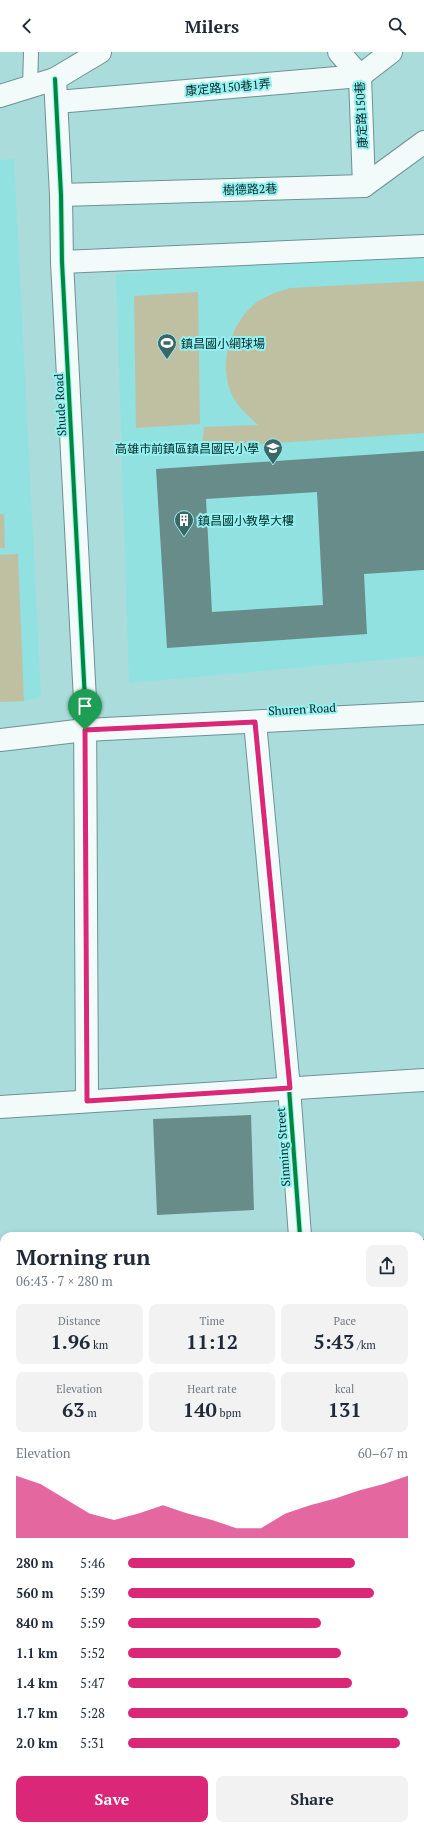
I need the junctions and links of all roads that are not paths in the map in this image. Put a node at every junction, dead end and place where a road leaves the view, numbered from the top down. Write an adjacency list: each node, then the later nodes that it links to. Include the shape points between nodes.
1 (31, 52): 7 (lane)
2 (100, 52): 6 (street)
3 (339, 52): 5 (street, 康定路150巷)
4 (391, 52): 5 (street)
5 (360, 76): 9 (street, 康定路150巷1弄); 11 (street, 康定路150巷)
6 (55, 79): 7 (street); 9 (street, Shude Road)
7 (30, 88): 8 (street)
8 (0, 96)
9 (57, 102): 12 (street, Shude Road)
10 (424, 142): 11 (street)
11 (364, 186): 12 (street, 樹德路2巷)
12 (61, 195): 14 (street, Shude Road)
13 (424, 246): 14 (street)
14 (62, 262): 17 (street, Shude Road)
15 (424, 713): 16 (street, Shuren Road)
16 (255, 722): 17 (street, Shuren Road); 20 (street, Sinming Street)
17 (85, 730): 18 (street, Shuren Road); 21 (street, Shude Road)
18 (0, 740)
19 (424, 1080): 20 (street)
20 (290, 1088): 21 (street); 23 (street, Sinming Street)
21 (87, 1101): 22 (street)
22 (0, 1107)
23 (300, 1232)

